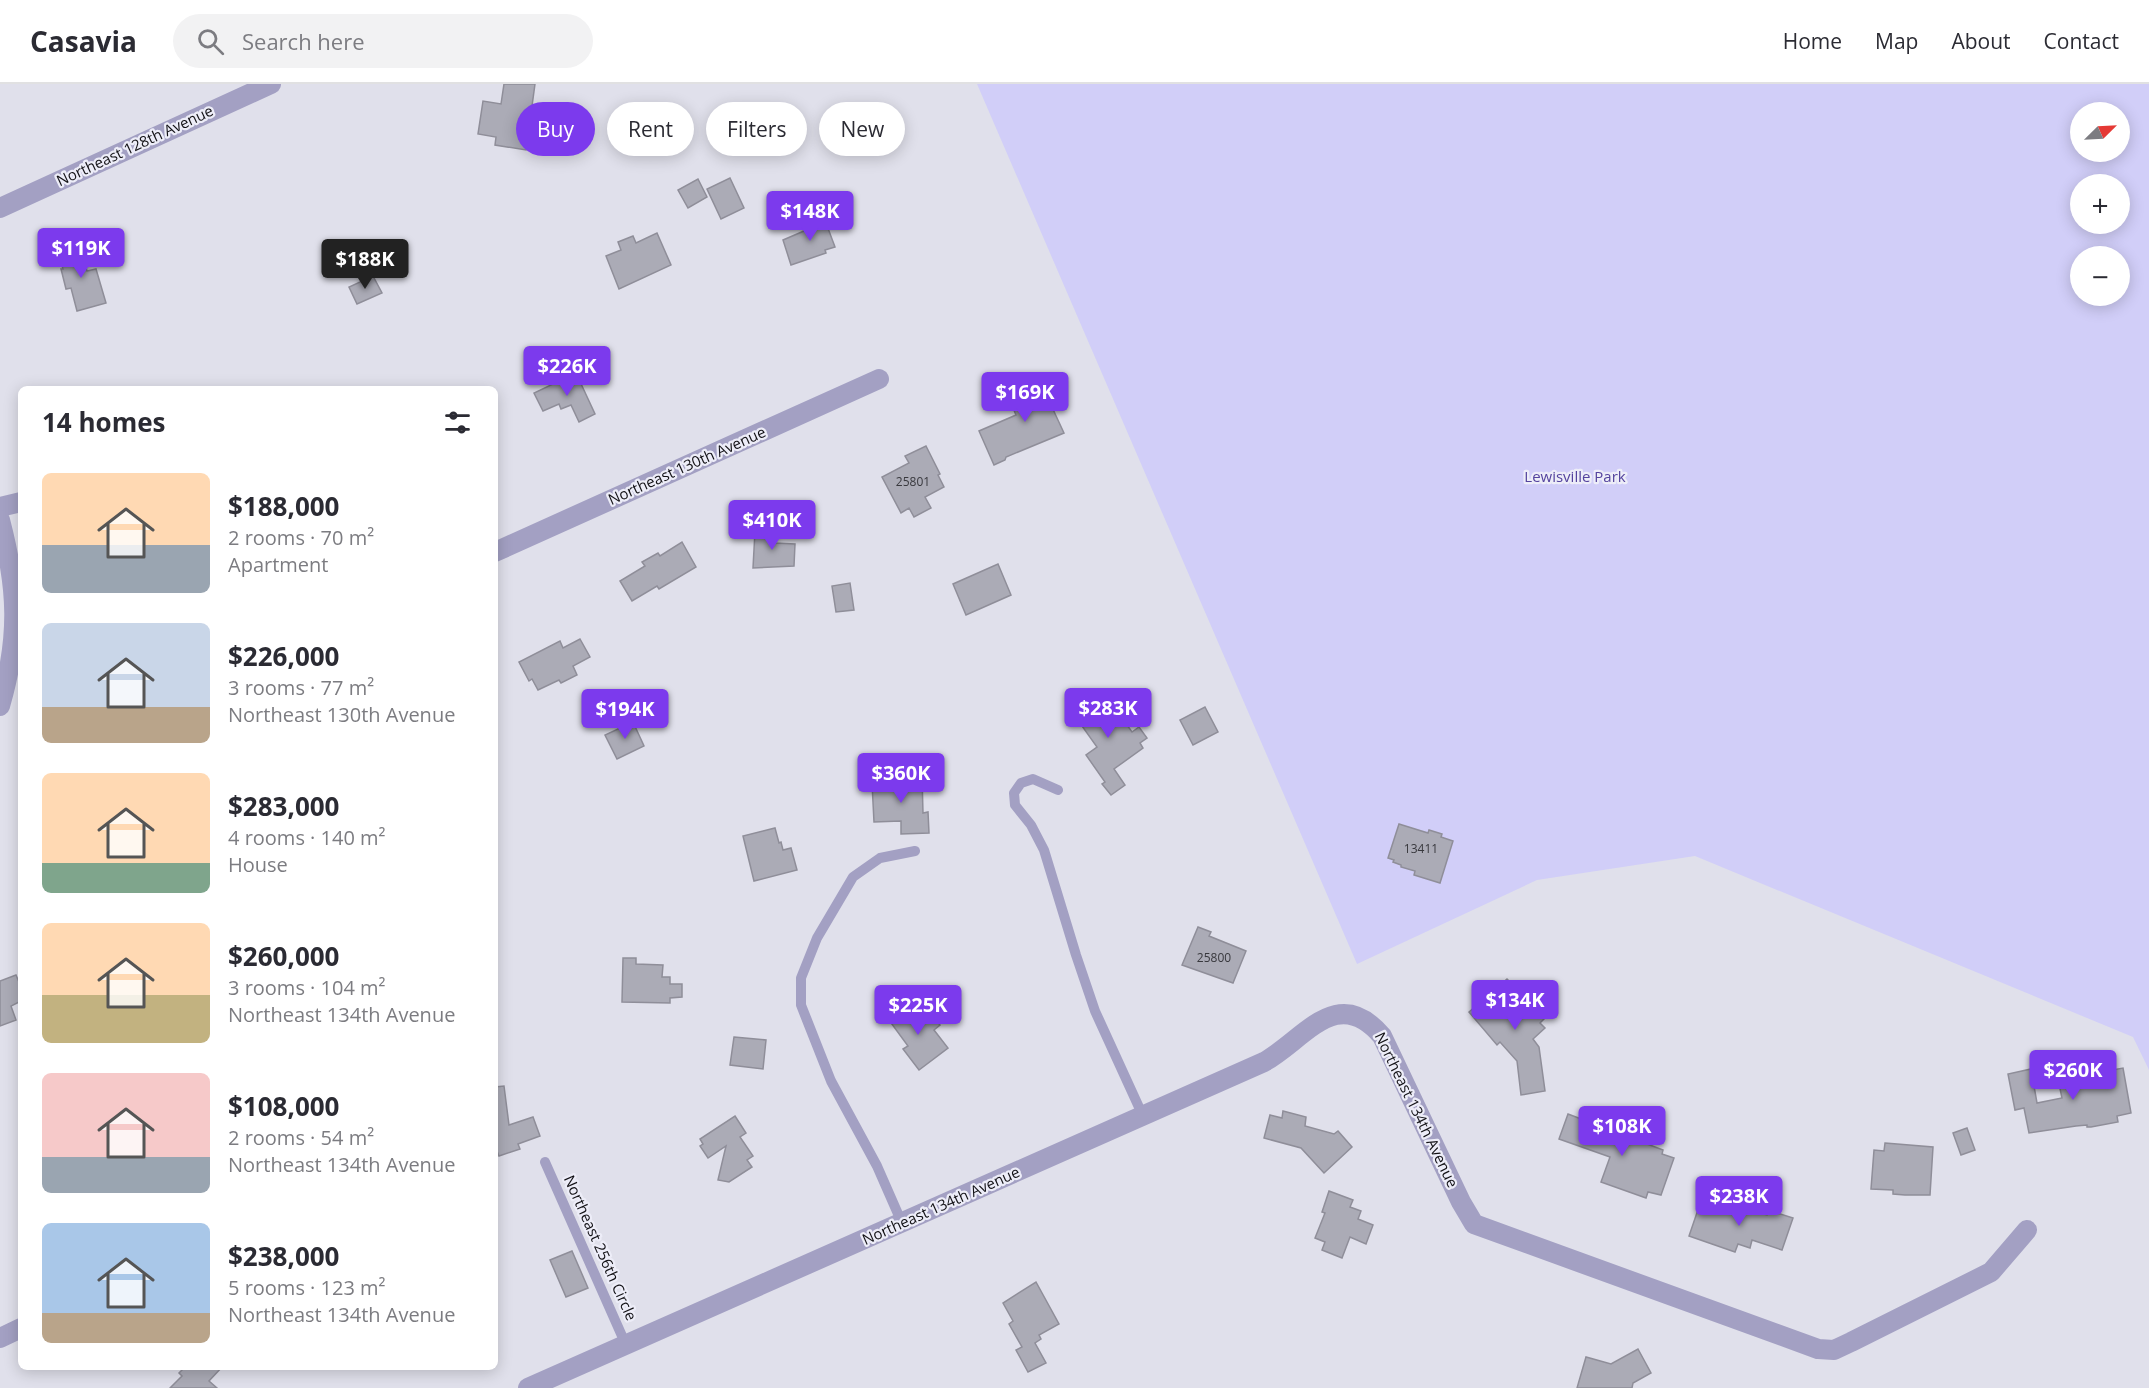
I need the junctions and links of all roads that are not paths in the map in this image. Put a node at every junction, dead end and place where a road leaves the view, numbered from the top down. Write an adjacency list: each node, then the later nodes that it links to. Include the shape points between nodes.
1 (270, 84): 2 (street, Northeast 128th Avenue)
2 (0, 208)
3 (879, 379): 7 (street, Northeast 130th Avenue)
4 (18, 503): 5 (street)
5 (0, 507)
6 (0, 520): 8 (street, via 15,605 14,642)
7 (498, 551)
8 (0, 706)
9 (1058, 790): 11 (lane, via 1033,779 1021,783 1014,793 1015,805 1044,850 1095,1011)
10 (915, 851): 13 (lane, via 880,858 853,877 817,938 801,978 801,1005 831,1081 877,1166)
11 (1143, 1116): 13 (street, Northeast 134th Avenue); 14 (street, Northeast 134th Avenue, via 1279,1054 1328,1016 1364,1019 1382,1036 1474,1224 1818,1349 1834,1350 1991,1272)
12 (545, 1162): 17 (lane, Northeast 256th Circle)
13 (902, 1223): 17 (street, Northeast 134th Avenue)
14 (2026, 1230)
15 (18, 1329): 16 (street)
16 (0, 1338)
17 (626, 1345): 18 (street, Northeast 134th Avenue)
18 (528, 1388)

